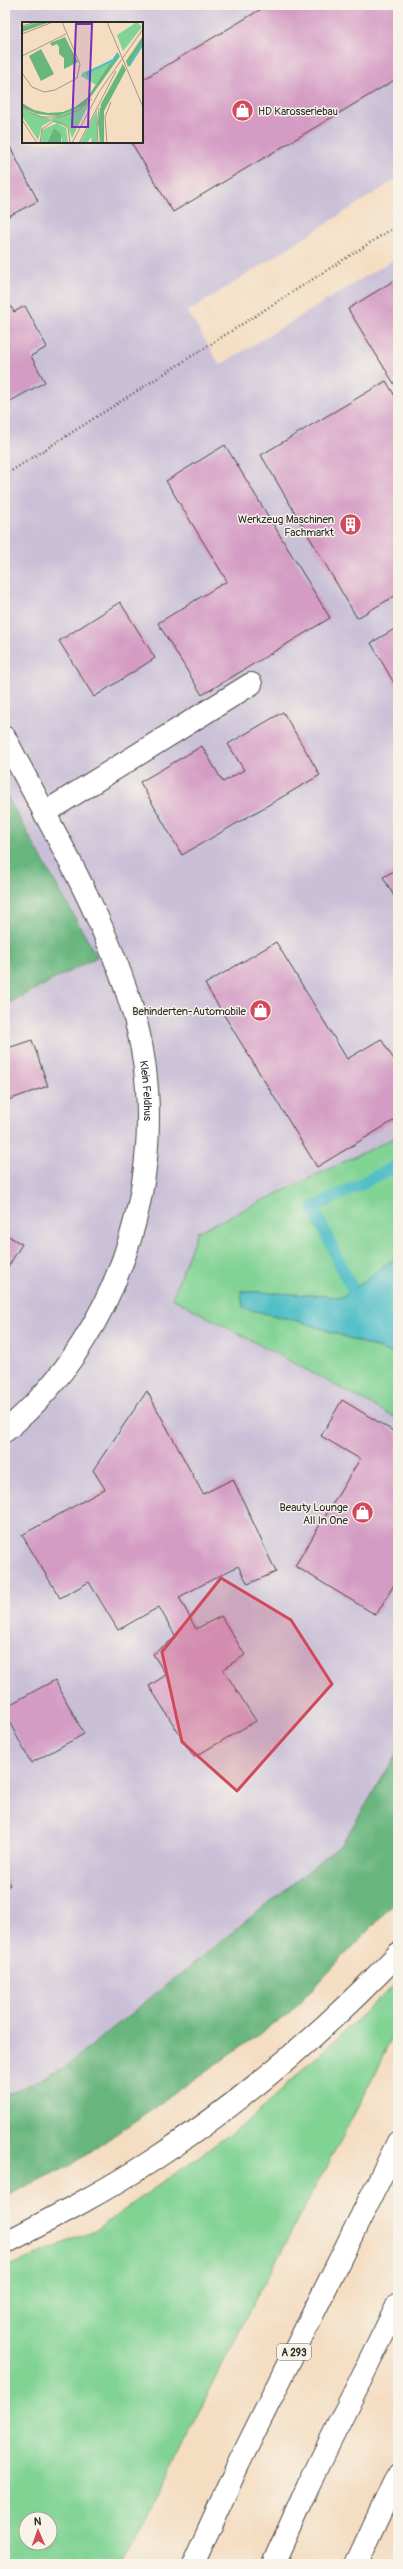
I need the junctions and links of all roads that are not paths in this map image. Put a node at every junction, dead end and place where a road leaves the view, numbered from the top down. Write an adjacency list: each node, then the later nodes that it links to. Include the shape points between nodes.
1 (251, 684): 3 (main road)
2 (5, 738): 3 (main road, Klein Feldhus)
3 (44, 812): 4 (main road, Klein Feldhus, via 103,931 131,1006 142,1046 145,1073 146,1142 139,1206 123,1260 110,1292 86,1337 64,1370 37,1401)
4 (5, 1431)
5 (398, 1954): 7 (main road, via 354,2000 224,2111 153,2160 100,2192)
6 (398, 2142): 10 (main road, A 293, via 238,2465)
7 (5, 2243)
8 (398, 2304): 11 (main road, via 308,2486)
9 (398, 2474): 12 (main road)
10 (193, 2564)
11 (273, 2564)
12 (356, 2564)

